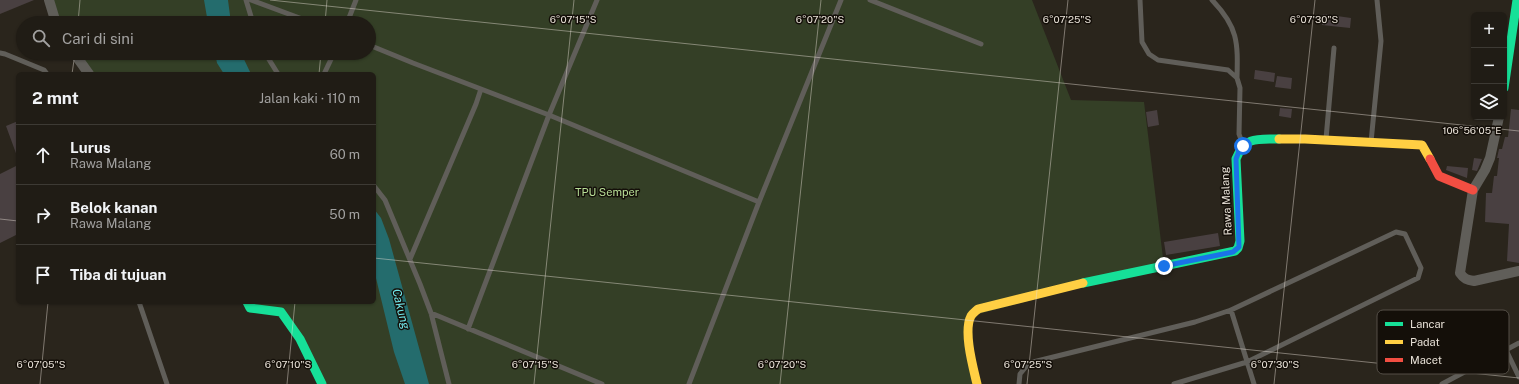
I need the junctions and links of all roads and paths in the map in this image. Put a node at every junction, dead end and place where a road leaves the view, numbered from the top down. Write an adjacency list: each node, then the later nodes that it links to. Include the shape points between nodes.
1 (49, 0): 12 (street)
2 (246, 0): 13 (lane)
3 (251, 0): 14 (lane)
4 (356, 0): 15 (lane)
5 (597, 0): 32 (lane)
6 (841, 0): 39 (lane)
7 (870, 0): 16 (lane)
8 (1140, 0): 29 (lane, via 1142,42 1149,54 1158,60 1228,70)
9 (1212, 0): 29 (lane, via 1224,12 1233,27 1237,50)
10 (1377, 0): 35 (lane, via 1381,41)
11 (1517, 0): 30 (street)
12 (54, 16)
13 (251, 16)
14 (294, 16)
15 (350, 16)
16 (981, 44)
17 (376, 48): 31 (lane)
18 (1334, 48): 34 (lane)
19 (0, 53): 20 (lane)
20 (16, 59)
21 (20, 60): 25 (lane)
22 (79, 60): 26 (street)
23 (269, 60): 27 (lane)
24 (331, 60): 28 (lane)
25 (46, 72)
26 (88, 72)
27 (277, 72)
28 (325, 72)
29 (1237, 78): 36 (lane, via 1240,88 1239,134)
30 (1505, 84)
31 (481, 89): 32 (lane); 40 (lane)
32 (549, 115): 39 (lane); 46 (lane)
33 (1498, 120): 38 (street, via 1490,158)
34 (1326, 140): 35 (street); 36 (street, via 1253,139)
35 (1371, 143): 38 (street, via 1422,146 1439,176)
36 (1243, 146): 58 (street, Rawa Malang, via 1236,159 1240,241 1237,250 1068,286 978,310 969,322 969,339)
37 (376, 189): 40 (lane, via 384,200)
38 (1473, 190): 41 (street, via 1460,273 1463,278 1474,281)
39 (759, 202): 57 (lane)
40 (410, 259): 45 (lane)
41 (1519, 271)
42 (140, 304): 53 (lane)
43 (248, 304): 54 (street, via 250,308 281,312 300,339)
44 (1231, 310): 50 (lane); 50 (lane, via 1396,232 1404,234 1421,268 1418,278); 59 (lane, via 1195,322 1029,363 1020,374)
45 (431, 313): 46 (lane); 55 (lane)
46 (468, 329): 56 (lane)
47 (1519, 343): 48 (lane)
48 (1509, 348)
49 (1509, 356): 52 (lane)
50 (1247, 362): 60 (lane); 61 (lane)
51 (1461, 374): 62 (lane)
52 (1519, 377)
53 (167, 384)
54 (322, 384)
55 (449, 384)
56 (602, 384)
57 (690, 384)
58 (977, 384)
59 (1019, 384)
60 (1174, 384)
61 (1254, 384)
62 (1442, 384)

